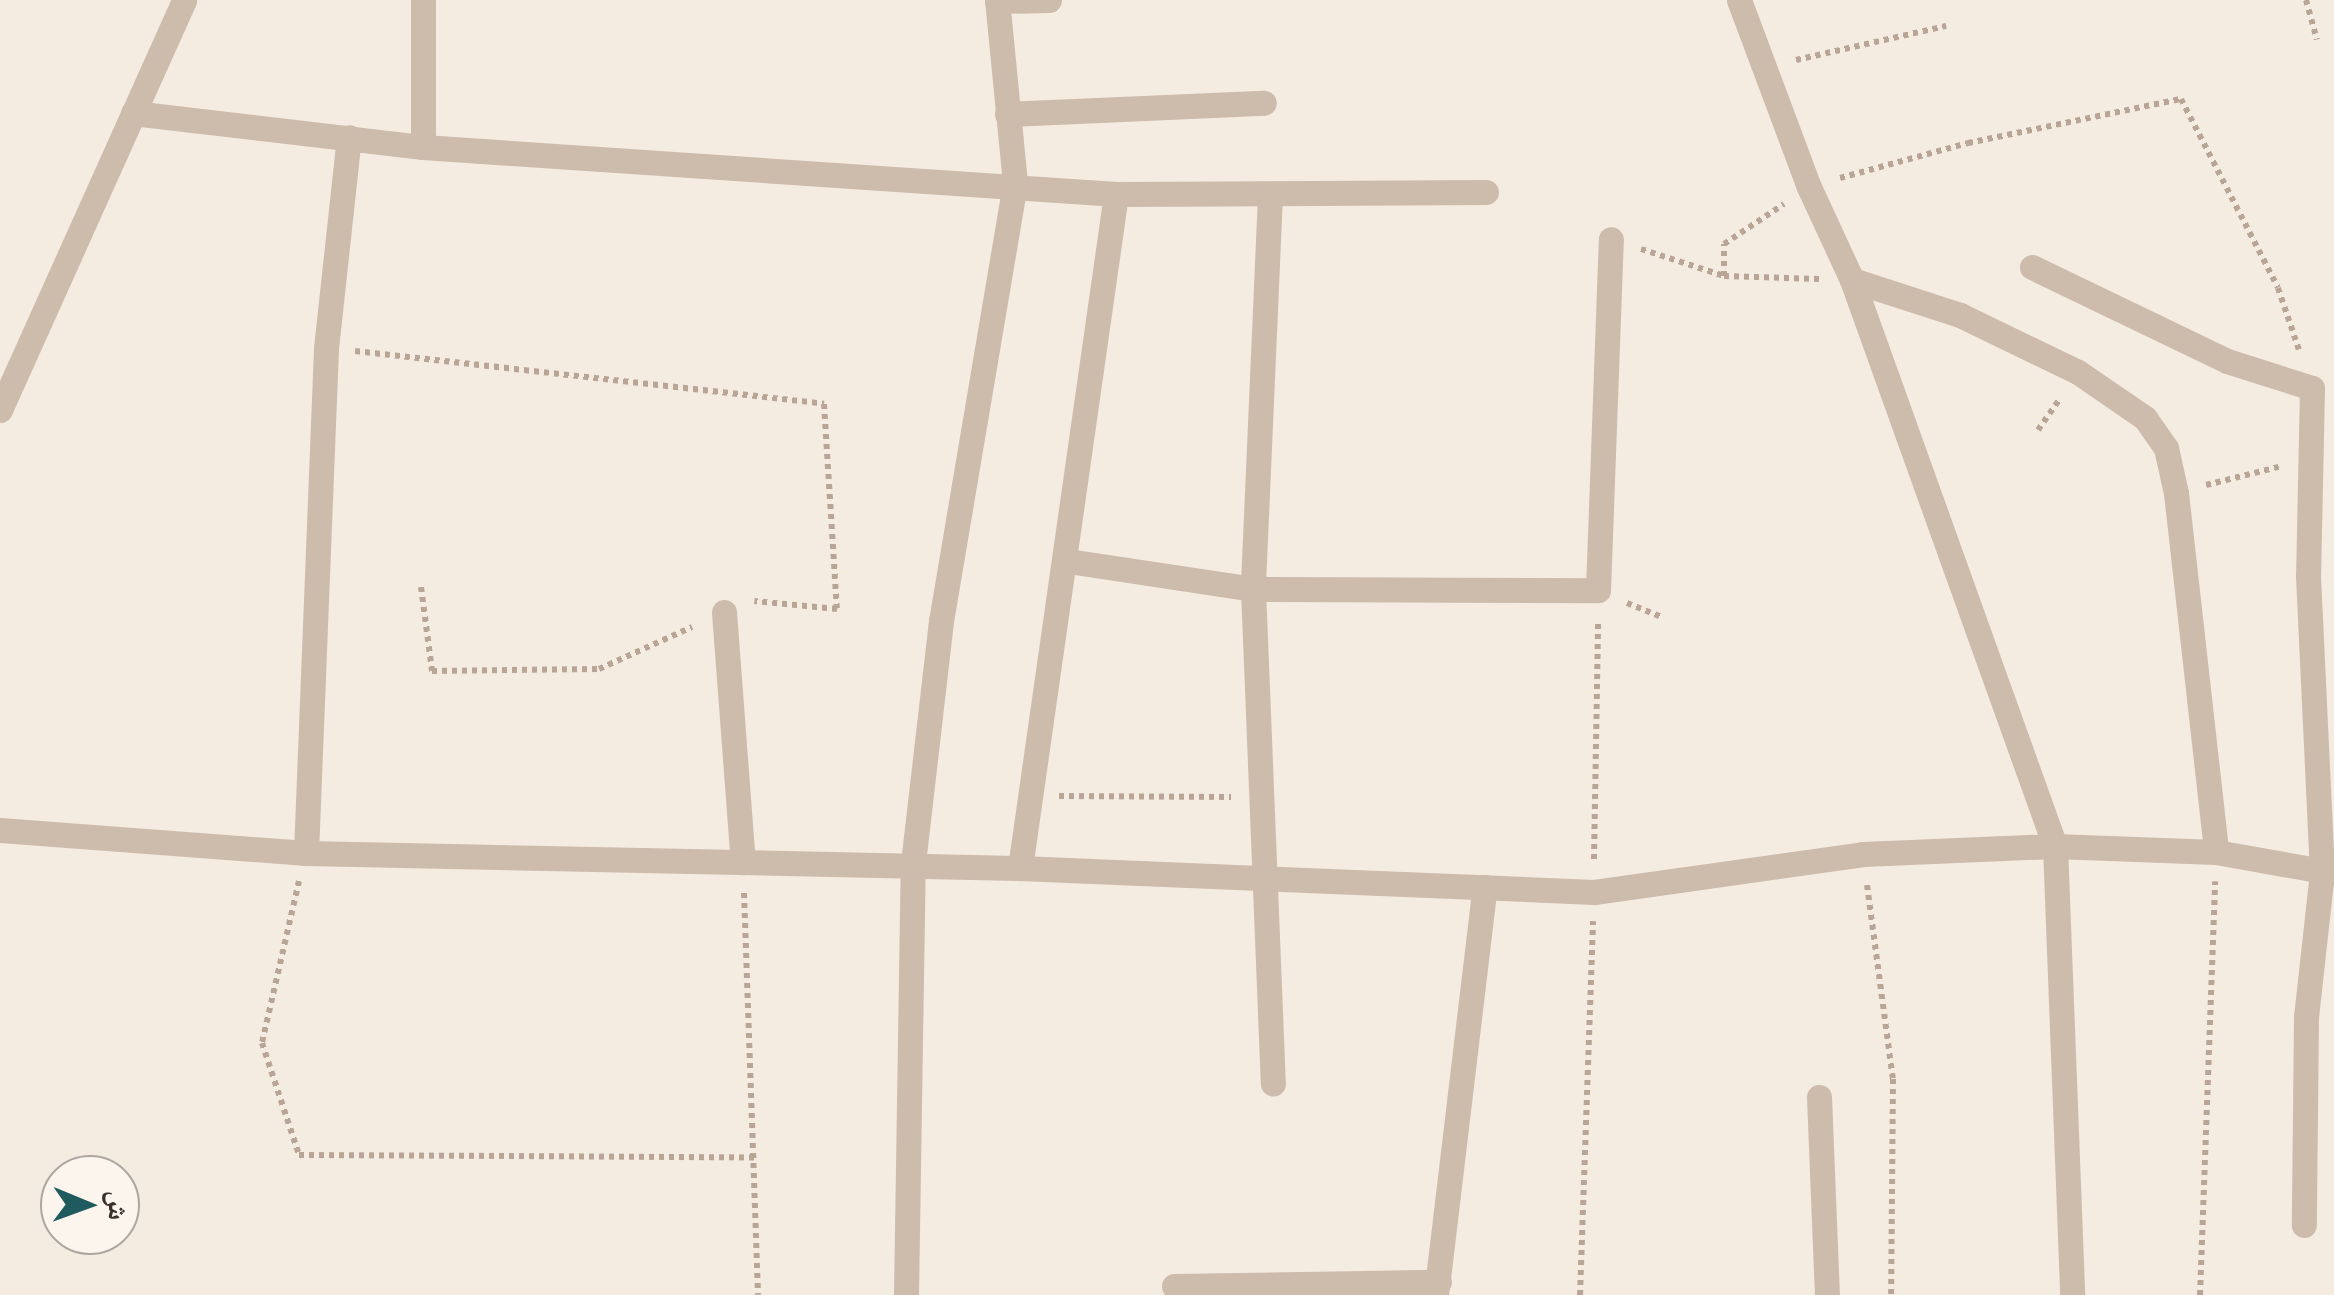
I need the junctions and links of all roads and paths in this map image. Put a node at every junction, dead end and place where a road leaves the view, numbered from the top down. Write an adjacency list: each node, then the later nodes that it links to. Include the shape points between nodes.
1 (184, 0): 11 (street)
2 (424, 0): 14 (street)
3 (1049, 0): 6 (street)
4 (1739, 0): 9 (street)
5 (2306, 0): 8 (path)
6 (997, 1): 12 (street)
7 (1946, 26): 9 (path)
8 (2318, 40)
9 (1768, 66): 16 (street)
10 (1264, 103): 12 (street)
11 (133, 113): 13 (street); 26 (street)
12 (1007, 114): 15 (street)
13 (348, 137): 14 (street); 24 (street)
14 (423, 147): 15 (street)
15 (1015, 183): 18 (street); 42 (street, via 941,621)
16 (1809, 187): 22 (path, via 1724,244); 23 (street); 25 (path, via 1968,143 2181,100 2278,288)
17 (1486, 192): 19 (street)
18 (1116, 194): 19 (street); 29 (street)
19 (1270, 196): 31 (street)
20 (1611, 239): 22 (path); 32 (street)
21 (2032, 267): 25 (street, via 2227,361)
22 (1724, 276): 23 (path)
23 (1852, 280): 28 (street, via 1960,315 2116,395 2145,418 2166,448); 37 (street)
24 (326, 348): 33 (path, via 824,404 838,609 766,598); 39 (street)
25 (2312, 388): 27 (street)
26 (0, 410)
27 (2312, 458): 28 (path); 44 (street, via 2308,576)
28 (2176, 493): 38 (street)
29 (1068, 561): 31 (street); 34 (street)
30 (422, 588): 33 (path, via 432,672 598,669)
31 (1253, 589): 32 (street); 35 (street)
32 (1598, 590): 47 (path)
33 (724, 612): 41 (street)
34 (1032, 796): 35 (path); 43 (street)
35 (1263, 797): 45 (street)
36 (0, 830): 39 (street)
37 (2056, 846): 38 (street); 40 (street); 59 (street)
38 (2216, 852): 44 (street); 60 (path)
39 (306, 853): 41 (street); 50 (path, via 262,1043 299,1154)
40 (1863, 854): 47 (street); 58 (path, via 1893,1079)
41 (743, 862): 42 (street); 50 (path)
42 (913, 864): 43 (street); 55 (street)
43 (1020, 868): 45 (street)
44 (2328, 872): 51 (street, via 2306,1016)
45 (1267, 882): 46 (street); 48 (street)
46 (1486, 888): 47 (street); 53 (street)
47 (1594, 892): 56 (path)
48 (1272, 1084)
49 (1819, 1097): 57 (street)
50 (754, 1157): 54 (path)
51 (2304, 1225)
52 (1174, 1286): 53 (street)
53 (1438, 1289)
54 (758, 1295)
55 (906, 1295)
56 (1580, 1295)
57 (1827, 1295)
58 (1890, 1295)
59 (2072, 1295)
60 (2200, 1295)

